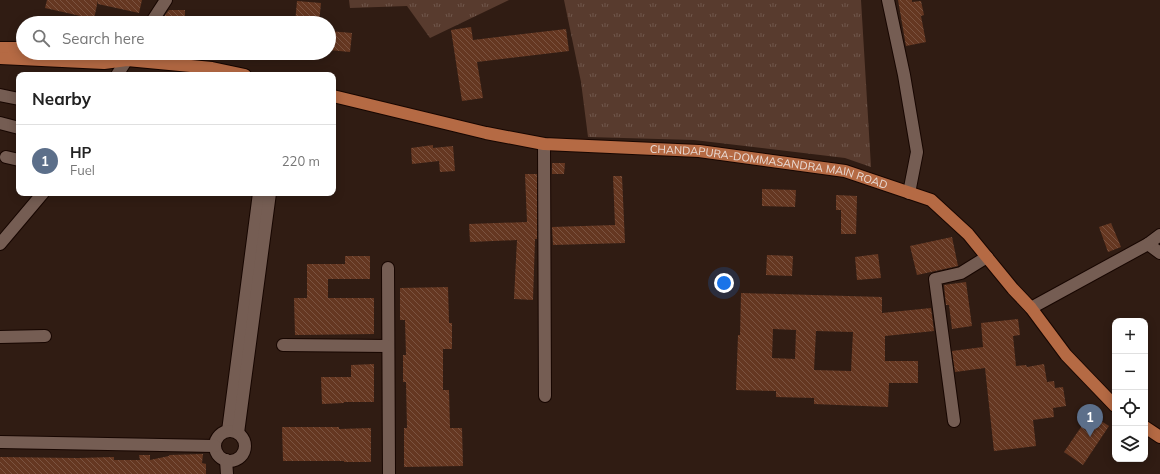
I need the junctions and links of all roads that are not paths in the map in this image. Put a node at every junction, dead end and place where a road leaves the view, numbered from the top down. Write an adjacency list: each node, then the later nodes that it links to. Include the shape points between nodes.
1 (166, 0): 3 (street)
2 (888, 0): 22 (street, via 917,152)
3 (156, 16)
4 (0, 48): 5 (main road)
5 (16, 48)
6 (0, 58): 7 (main road)
7 (16, 59)
8 (42, 60): 9 (main road, via 104,63)
9 (115, 60)
10 (126, 60): 12 (street)
11 (157, 60): 13 (main road)
12 (119, 72)
13 (230, 72)
14 (0, 95): 16 (street)
15 (336, 97): 19 (main road, CHANDAPURA-DOMMASANDRA MAIN ROAD, via 486,133)
16 (16, 98)
17 (0, 123): 18 (street)
18 (16, 127)
19 (544, 144): 22 (main road, CHANDAPURA-DOMMASANDRA MAIN ROAD, via 699,151 730,155 845,171); 37 (street)
20 (6, 157): 21 (street)
21 (16, 159)
22 (909, 193): 30 (main road, CHANDAPURA-DOMMASANDRA MAIN ROAD, via 931,200 968,234)
23 (40, 196): 27 (street)
24 (259, 196): 41 (street)
25 (270, 196): 41 (street)
26 (1160, 234): 28 (street)
27 (0, 244)
28 (1148, 244): 29 (street); 32 (street)
29 (1160, 253)
30 (987, 257): 32 (main road, CHANDAPURA-DOMMASANDRA MAIN ROAD); 39 (street, via 961,272 935,279)
31 (388, 268): 36 (street)
32 (1030, 308): 38 (main road, CHANDAPURA-DOMMASANDRA MAIN ROAD, via 1066,355)
33 (46, 336): 34 (street)
34 (0, 337)
35 (283, 346): 36 (street)
36 (388, 346): 47 (street)
37 (545, 396)
38 (1112, 403)
39 (954, 421)
40 (1148, 429): 42 (main road)
41 (233, 432): 44 (street, via 221,433 216,439); 45 (street, via 242,437 244,449 238,458)
42 (1160, 437)
43 (0, 442): 44 (street)
44 (215, 446): 45 (street, via 217,453)
45 (226, 460): 46 (street)
46 (227, 474)
47 (389, 474)

